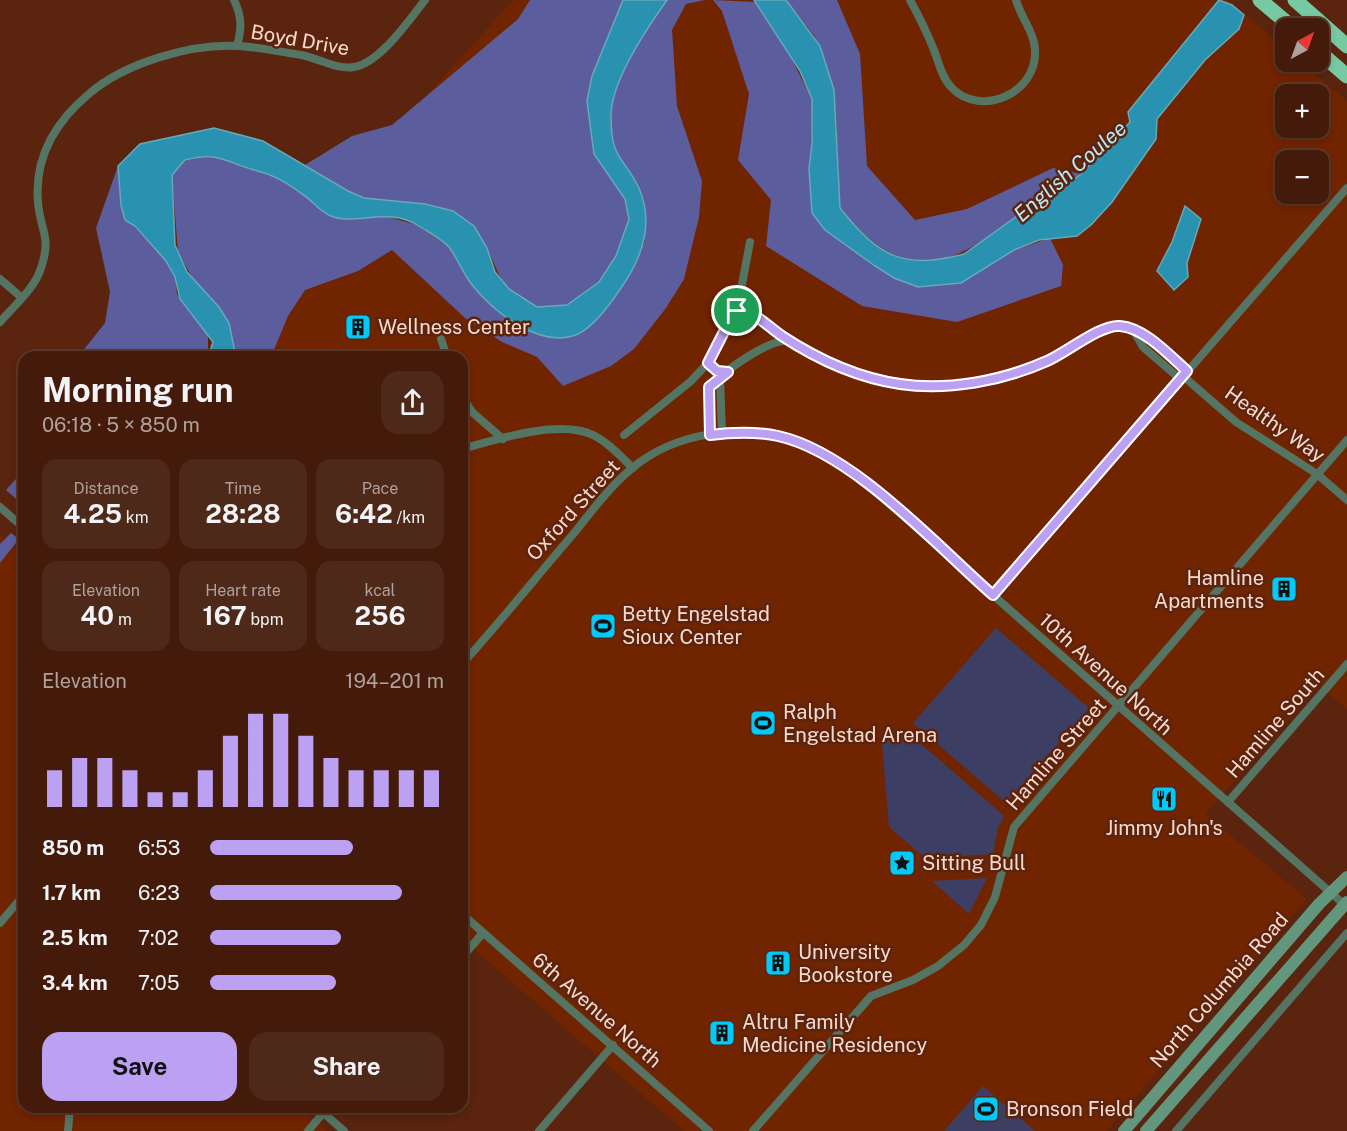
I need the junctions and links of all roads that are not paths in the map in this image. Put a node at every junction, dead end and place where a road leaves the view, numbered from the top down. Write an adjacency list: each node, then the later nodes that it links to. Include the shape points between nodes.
1 (234, 0): 8 (street, via 241,14)
2 (426, 0): 8 (street, Boyd Drive, via 384,48 354,67)
3 (910, 0): 4 (street, via 948,83 959,94 980,101 1013,93 1034,65 1034,40)
4 (1016, 0)
5 (1260, 0): 7 (highway)
6 (1295, 0): 9 (highway)
7 (1281, 18)
8 (237, 46): 15 (street, Boyd Drive, via 164,55 129,69 92,91 66,115 48,140 41,163 38,204 47,233 41,271)
9 (1347, 46)
10 (1329, 60): 11 (highway)
11 (1347, 76)
12 (1347, 188): 23 (street)
13 (750, 242): 16 (street)
14 (0, 279): 15 (street)
15 (21, 297): 17 (street, Boyd Drive)
16 (737, 311): 19 (street, via 751,313); 21 (street)
17 (0, 322)
18 (441, 339): 20 (street)
19 (790, 341): 22 (street, via 753,353); 23 (street, Healthy Way, via 874,378 900,384 944,385 982,381 1025,369 1070,350 1108,327 1124,327 1153,342)
20 (445, 351)
21 (708, 363): 22 (street, via 717,371); 27 (street)
22 (728, 372): 24 (street)
23 (1183, 375): 34 (street, Healthy Way, via 1236,422); 38 (street)
24 (720, 378): 26 (street); 28 (street, via 708,391)
25 (468, 406): 30 (street)
26 (722, 434): 28 (street, Oxford Street); 29 (street, Oxford Street, via 743,431)
27 (624, 435)
28 (710, 435): 33 (street, Oxford Street, via 668,446)
29 (778, 436): 38 (street, 10th Avenue North, via 805,444 860,478)
30 (503, 439): 32 (street); 33 (street, via 555,429 581,430 601,440)
31 (1347, 440): 34 (street, Hamline Street)
32 (468, 448)
33 (633, 468): 39 (street, Oxford Street, via 611,488)
34 (1317, 474): 35 (street, Healthy Way); 41 (street, Hamline Street)
35 (1347, 500)
36 (0, 507): 37 (street)
37 (18, 523)
38 (993, 595): 41 (street, 10th Avenue North)
39 (468, 657)
40 (1347, 664): 42 (street, Hamline South)
41 (1118, 708): 42 (street, 10th Avenue North); 63 (street, Hamline Street, via 1014,827 995,897 981,925 964,945 939,966 871,996)
42 (1228, 802): 44 (street, 10th Avenue North)
43 (1347, 877): 44 (main road, North Columbia Road)
44 (1330, 893): 46 (street, 10th Avenue North); 56 (main road, North Columbia Road)
45 (18, 902): 48 (street)
46 (1346, 905): 57 (main road, North Columbia Road)
47 (468, 919): 49 (street, 6th Avenue North)
48 (0, 923)
49 (483, 933): 51 (street); 52 (street, 6th Avenue North)
50 (1347, 933): 65 (street)
51 (468, 950)
52 (613, 1045): 61 (street); 62 (street, 6th Avenue North)
53 (70, 1113): 58 (street)
54 (320, 1113): 59 (street)
55 (327, 1113): 60 (street)
56 (1135, 1118): 57 (street); 64 (main road, North Columbia Road)
57 (1148, 1130)
58 (68, 1131)
59 (308, 1131)
60 (344, 1131)
61 (539, 1131)
62 (709, 1131)
63 (753, 1131)
64 (1124, 1131)
65 (1176, 1131)

